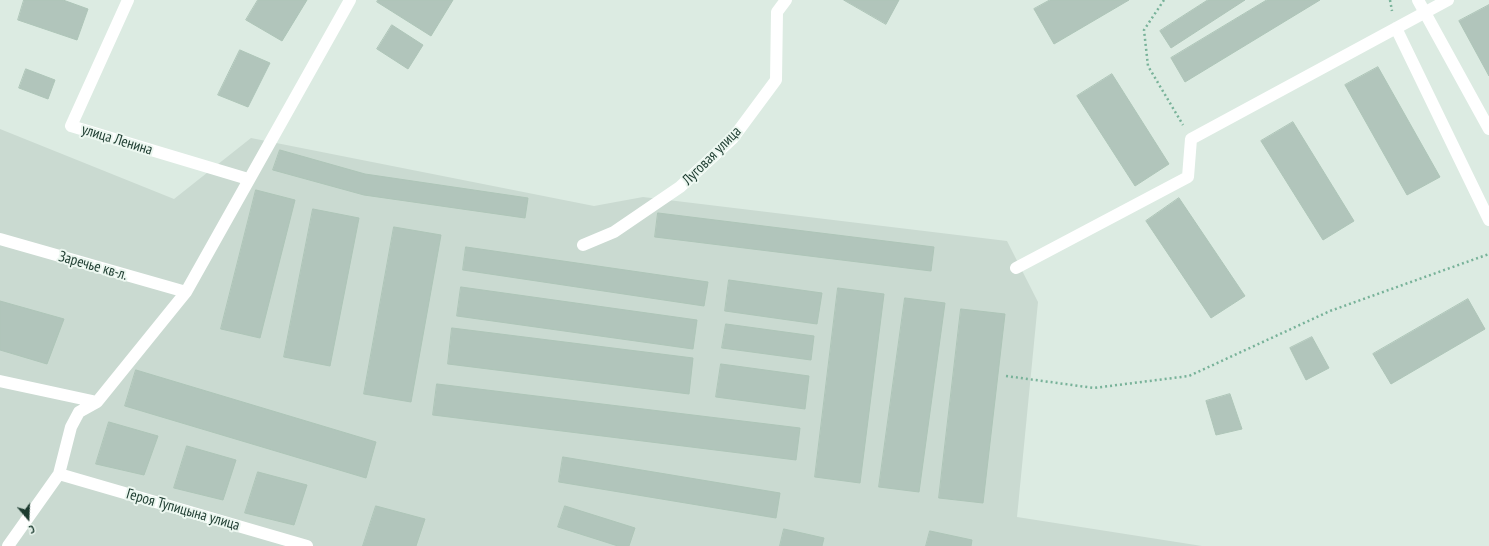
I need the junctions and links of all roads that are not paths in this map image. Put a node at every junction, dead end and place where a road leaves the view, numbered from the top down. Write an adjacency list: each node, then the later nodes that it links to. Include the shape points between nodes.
1 (128, 0): 9 (street, улица Ленина, via 72,126)
2 (350, 0): 9 (street)
3 (786, 0): 12 (street, Луговая улица, via 777,12 776,80 733,138 680,187 614,232)
4 (1418, 0): 6 (street)
5 (1448, 0): 6 (street)
6 (1425, 12): 7 (street); 8 (street)
7 (1396, 28): 10 (street); 13 (street, via 1191,139 1188,177)
8 (1489, 129)
9 (248, 179): 14 (street)
10 (1489, 220)
11 (0, 239): 14 (street, Заречье кв-л.)
12 (583, 245)
13 (1016, 268)
14 (186, 292): 16 (street)
15 (0, 381): 16 (street)
16 (97, 402): 17 (street, via 79,412 71,427)
17 (59, 474): 18 (street); 19 (street, Героя Тупицына улица)
18 (8, 546)
19 (307, 546)

